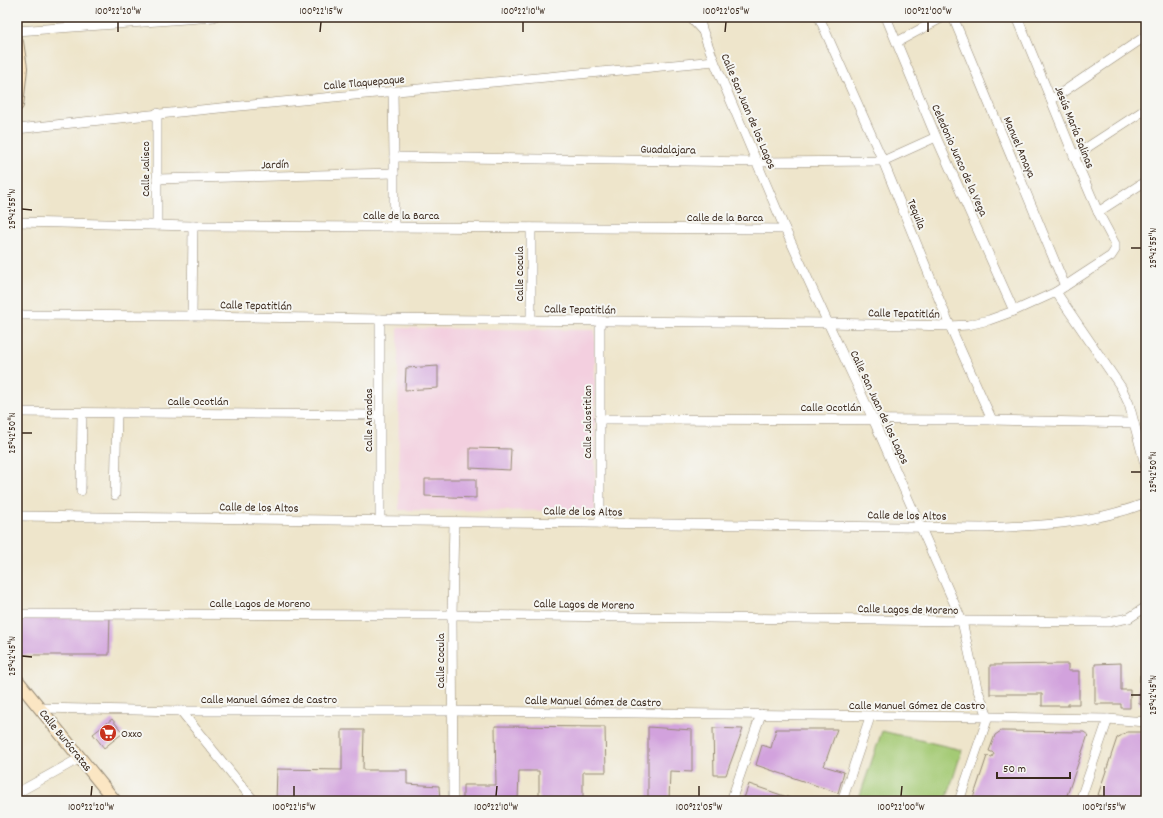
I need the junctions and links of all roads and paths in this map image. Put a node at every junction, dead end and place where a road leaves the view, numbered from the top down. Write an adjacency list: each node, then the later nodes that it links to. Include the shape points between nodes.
1 (214, 17): 10 (street)
2 (690, 17): 9 (street, Calle San Juan de los Lagos)
3 (699, 17): 9 (street, Calle San Juan de los Lagos)
4 (819, 17): 25 (street, Tequila)
5 (886, 17): 13 (street, Celedonio Junco de la Vega)
6 (943, 17): 13 (street)
7 (953, 17): 38 (street, Manuel Amaya)
8 (1017, 17): 17 (street, Jesús María Salinas)
9 (702, 29): 14 (street, Calle San Juan de los Lagos)
10 (17, 31)
11 (1146, 36): 17 (street)
12 (17, 42): 15 (street, via 21,68)
13 (897, 42): 22 (street, Celedonio Junco de la Vega)
14 (714, 61): 16 (street, Calle Tlaquepaque); 26 (street, Calle San Juan de los Lagos)
15 (18, 88): 18 (street)
16 (393, 91): 20 (street, Calle Tlaquepaque); 24 (street)
17 (1051, 100): 23 (street, Jesús María Salinas)
18 (17, 105)
19 (1146, 108): 23 (street)
20 (157, 114): 21 (street, Calle Tlaquepaque); 28 (street, Calle Jalisco)
21 (17, 129)
22 (936, 138): 25 (street, Guadalajara); 40 (street, Celedonio Junco de la Vega)
23 (1074, 156): 30 (street, Jesús María Salinas)
24 (394, 157): 26 (street, Guadalajara); 27 (street)
25 (883, 161): 26 (street, Guadalajara); 47 (street, Tequila)
26 (758, 162): 36 (street, Calle San Juan de los Lagos)
27 (394, 173): 28 (street, Jardín); 34 (street)
28 (157, 179): 32 (street, Calle Jalisco)
29 (1146, 180): 30 (street)
30 (1098, 212): 37 (street, Jesús María Salinas)
31 (17, 222): 32 (street, Calle de la Barca)
32 (157, 225): 33 (street, Calle de la Barca)
33 (193, 226): 34 (street, Calle de la Barca); 42 (street)
34 (394, 227): 35 (street, Calle de la Barca)
35 (531, 228): 36 (street, Calle de la Barca); 44 (street, Calle Cocula)
36 (785, 229): 46 (street, Calle San Juan de los Lagos)
37 (1115, 244): 38 (street, Calle Tepatitlán, via 1115,250 1110,256)
38 (1065, 286): 39 (street, Calle Tepatitlán)
39 (1056, 292): 40 (street, Calle Tepatitlán); 55 (street, via 1121,387)
40 (1014, 312): 47 (street, Calle Tepatitlán, via 968,325)
41 (17, 315): 42 (street, Calle Tepatitlán)
42 (192, 316): 43 (street, Calle Tepatitlán)
43 (380, 319): 44 (street, Calle Tepatitlán); 51 (street, Calle Arandas)
44 (531, 320): 45 (street, Calle Tepatitlán)
45 (600, 322): 46 (street, Calle Tepatitlán); 52 (street, Calle Jalostitlan)
46 (828, 323): 47 (street, Calle Tepatitlán); 53 (street, Calle San Juan de los Lagos)
47 (950, 326): 54 (street, Tequila)
48 (17, 412): 49 (street, Calle Ocotlán)
49 (82, 412): 50 (street, Calle Ocotlán); 57 (street)
50 (118, 413): 51 (street, Calle Ocotlán); 58 (street)
51 (379, 414): 61 (street, Calle Arandas)
52 (599, 418): 53 (street, Calle Ocotlán); 63 (street, Calle Jalostitlan)
53 (873, 419): 54 (street, Calle Ocotlán); 64 (street, Calle San Juan de los Lagos)
54 (992, 420): 55 (street, Calle Ocotlán)
55 (1134, 423): 56 (street)
56 (1146, 468)
57 (82, 491)
58 (115, 495)
59 (1146, 503): 64 (street, Calle de los Altos, via 1109,516 1056,524)
60 (17, 516): 61 (street, Calle de los Altos)
61 (380, 520): 62 (street, Calle de los Altos)
62 (454, 522): 63 (street, Calle de los Altos); 67 (street, Calle Cocula)
63 (600, 523): 64 (street, Calle de los Altos)
64 (921, 528): 68 (street, Calle San Juan de los Lagos)
65 (1146, 606): 68 (street, Calle Lagos de Moreno, via 1129,618 1108,622)
66 (17, 614): 67 (street, Calle Lagos de Moreno)
67 (452, 615): 68 (street, Calle Lagos de Moreno); 72 (street, Calle Cocula)
68 (962, 621): 75 (street, Calle San Juan de los Lagos, via 978,688)
69 (17, 680): 70 (street, Calle Burócratas)
70 (40, 708): 71 (street, Calle Manuel Gómez de Castro); 78 (street, Calle Burócratas)
71 (181, 711): 72 (street, Calle Manuel Gómez de Castro); 81 (street)
72 (452, 711): 73 (street, Calle Manuel Gómez de Castro); 82 (street, Calle Cocula)
73 (761, 714): 74 (street, Calle Manuel Gómez de Castro); 83 (street)
74 (870, 717): 75 (street, Calle Manuel Gómez de Castro); 84 (street)
75 (988, 717): 76 (street, Calle Manuel Gómez de Castro); 85 (street)
76 (1108, 719): 77 (street, Calle Manuel Gómez de Castro); 86 (street)
77 (1146, 722)
78 (80, 758): 79 (street); 80 (street, Calle Burócratas)
79 (17, 793)
80 (115, 801)
81 (254, 801)
82 (453, 801)
83 (731, 801)
84 (842, 801)
85 (959, 801)
86 (1080, 801)

